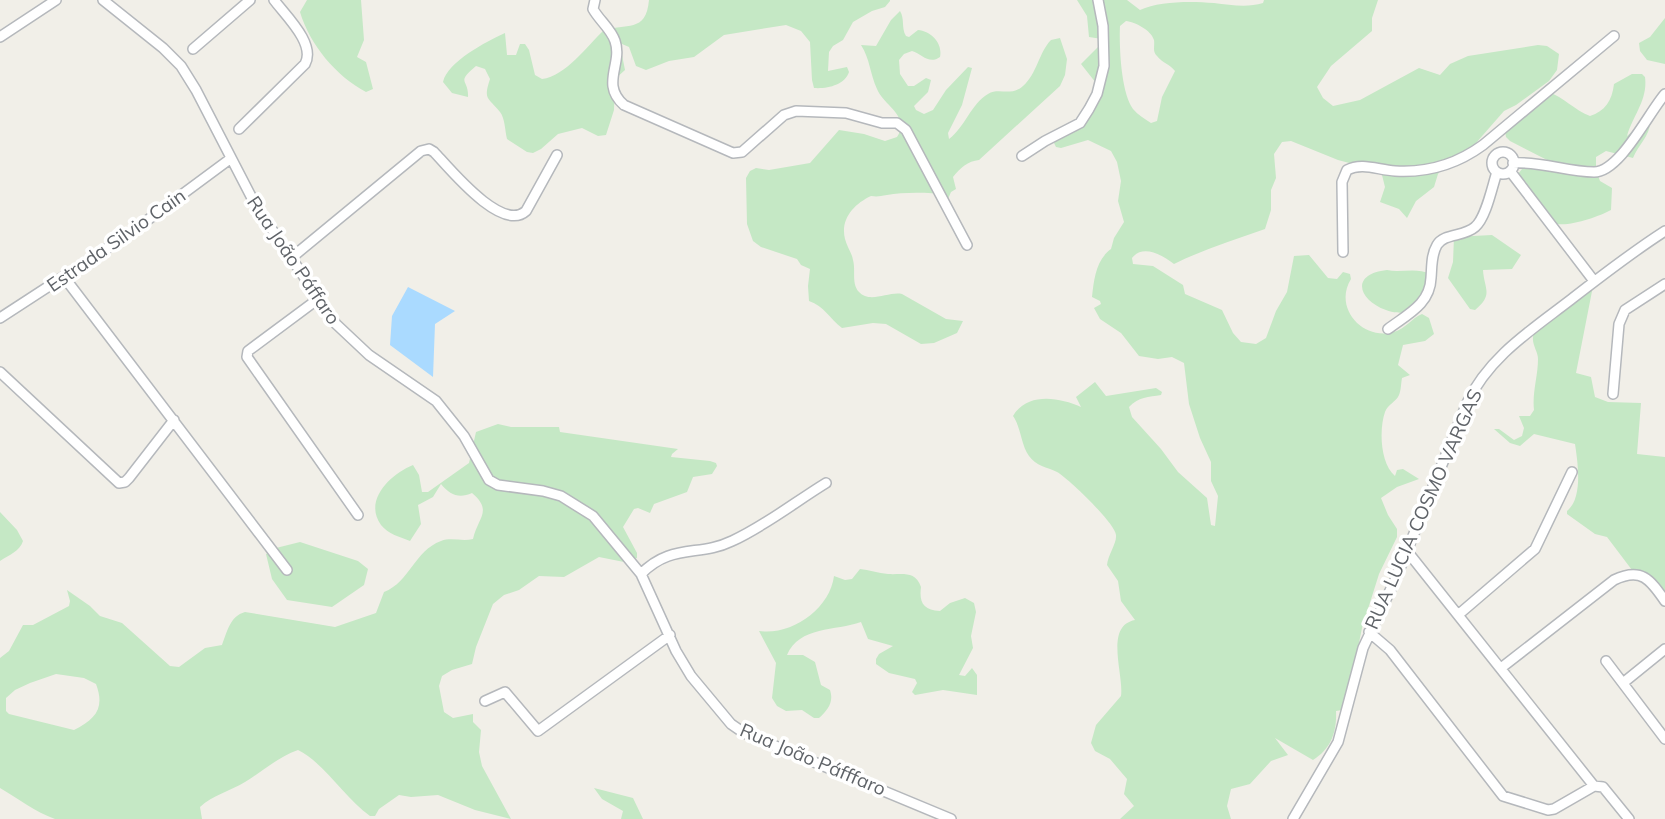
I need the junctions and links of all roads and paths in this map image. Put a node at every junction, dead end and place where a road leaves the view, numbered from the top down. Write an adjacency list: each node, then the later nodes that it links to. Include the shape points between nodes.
1 (56, 0): 8 (street)
2 (103, 0): 16 (street, Rua João Páffaro, via 181,66)
3 (250, 0): 9 (street)
4 (274, 0): 11 (street, via 308,50 305,64)
5 (595, 0): 20 (street, via 593,9 617,45 612,84 624,105 733,153 747,148 792,111 846,113 897,123 906,130)
6 (1098, 0): 14 (street, via 1104,66 1093,102 1080,123)
7 (1614, 36): 12 (street)
8 (0, 37)
9 (193, 50)
10 (1665, 93): 17 (street, via 1618,160 1602,171 1534,163)
11 (239, 129)
12 (1483, 145): 15 (street); 21 (street, via 1434,168 1395,171 1359,165 1347,170 1342,182)
13 (557, 155): 22 (street, via 535,198 518,217 488,205 434,152 421,151)
14 (1021, 156)
15 (1494, 156): 17 (street, via 1505,152 1511,156); 18 (street, via 1492,166)
16 (230, 159): 22 (street, Rua João Páffaro); 23 (street, Estrada Silvio Cain)
17 (1512, 167): 18 (street, via 1504,174); 24 (street)
18 (1497, 172): 28 (street, via 1477,226 1441,239 1436,247 1428,297)
19 (1665, 231): 24 (street, RUA LUCIA COSMO VARGAS)
20 (967, 245)
21 (1343, 252)
22 (290, 259): 26 (street, Rua João Páffaro)
23 (64, 277): 27 (street, Estrada Silvio Cain); 31 (street)
24 (1594, 281): 35 (street, RUA LUCIA COSMO VARGAS, via 1510,346 1479,380)
25 (1663, 287): 30 (street, via 1621,317)
26 (318, 299): 34 (street, via 247,356); 36 (street, Rua João Páffaro, via 358,346 436,401 464,436 489,480 561,496 581,507)
27 (0, 318)
28 (1388, 329)
29 (0, 372): 31 (street, via 119,483 129,478)
30 (1613, 394)
31 (174, 420): 37 (street)
32 (1572, 472): 40 (street, via 1535,549)
33 (826, 483): 38 (street, via 732,542 669,555)
34 (358, 515)
35 (1408, 551): 40 (street); 41 (street, RUA LUCIA COSMO VARGAS)
36 (635, 564): 38 (street, Rua João Páfffaro)
37 (286, 570)
38 (641, 574): 42 (street, Rua João Páfffaro)
39 (1665, 601): 45 (street, via 1647,579 1633,573 1614,580)
40 (1458, 615): 45 (street)
41 (1370, 632): 49 (street, via 1390,650 1507,799 1548,810); 51 (street, RUA LUCIA COSMO VARGAS, via 1338,742)
42 (670, 635): 47 (street, via 540,730 505,692); 50 (street, Rua João Páfffaro, via 691,676 737,729)
43 (1665, 649): 46 (street)
44 (1606, 661): 46 (street)
45 (1501, 668): 49 (street)
46 (1623, 683): 48 (street)
47 (485, 701)
48 (1665, 739)
49 (1594, 786): 52 (street, via 1603,786)
50 (951, 819)
51 (1293, 819)
52 (1629, 819)

